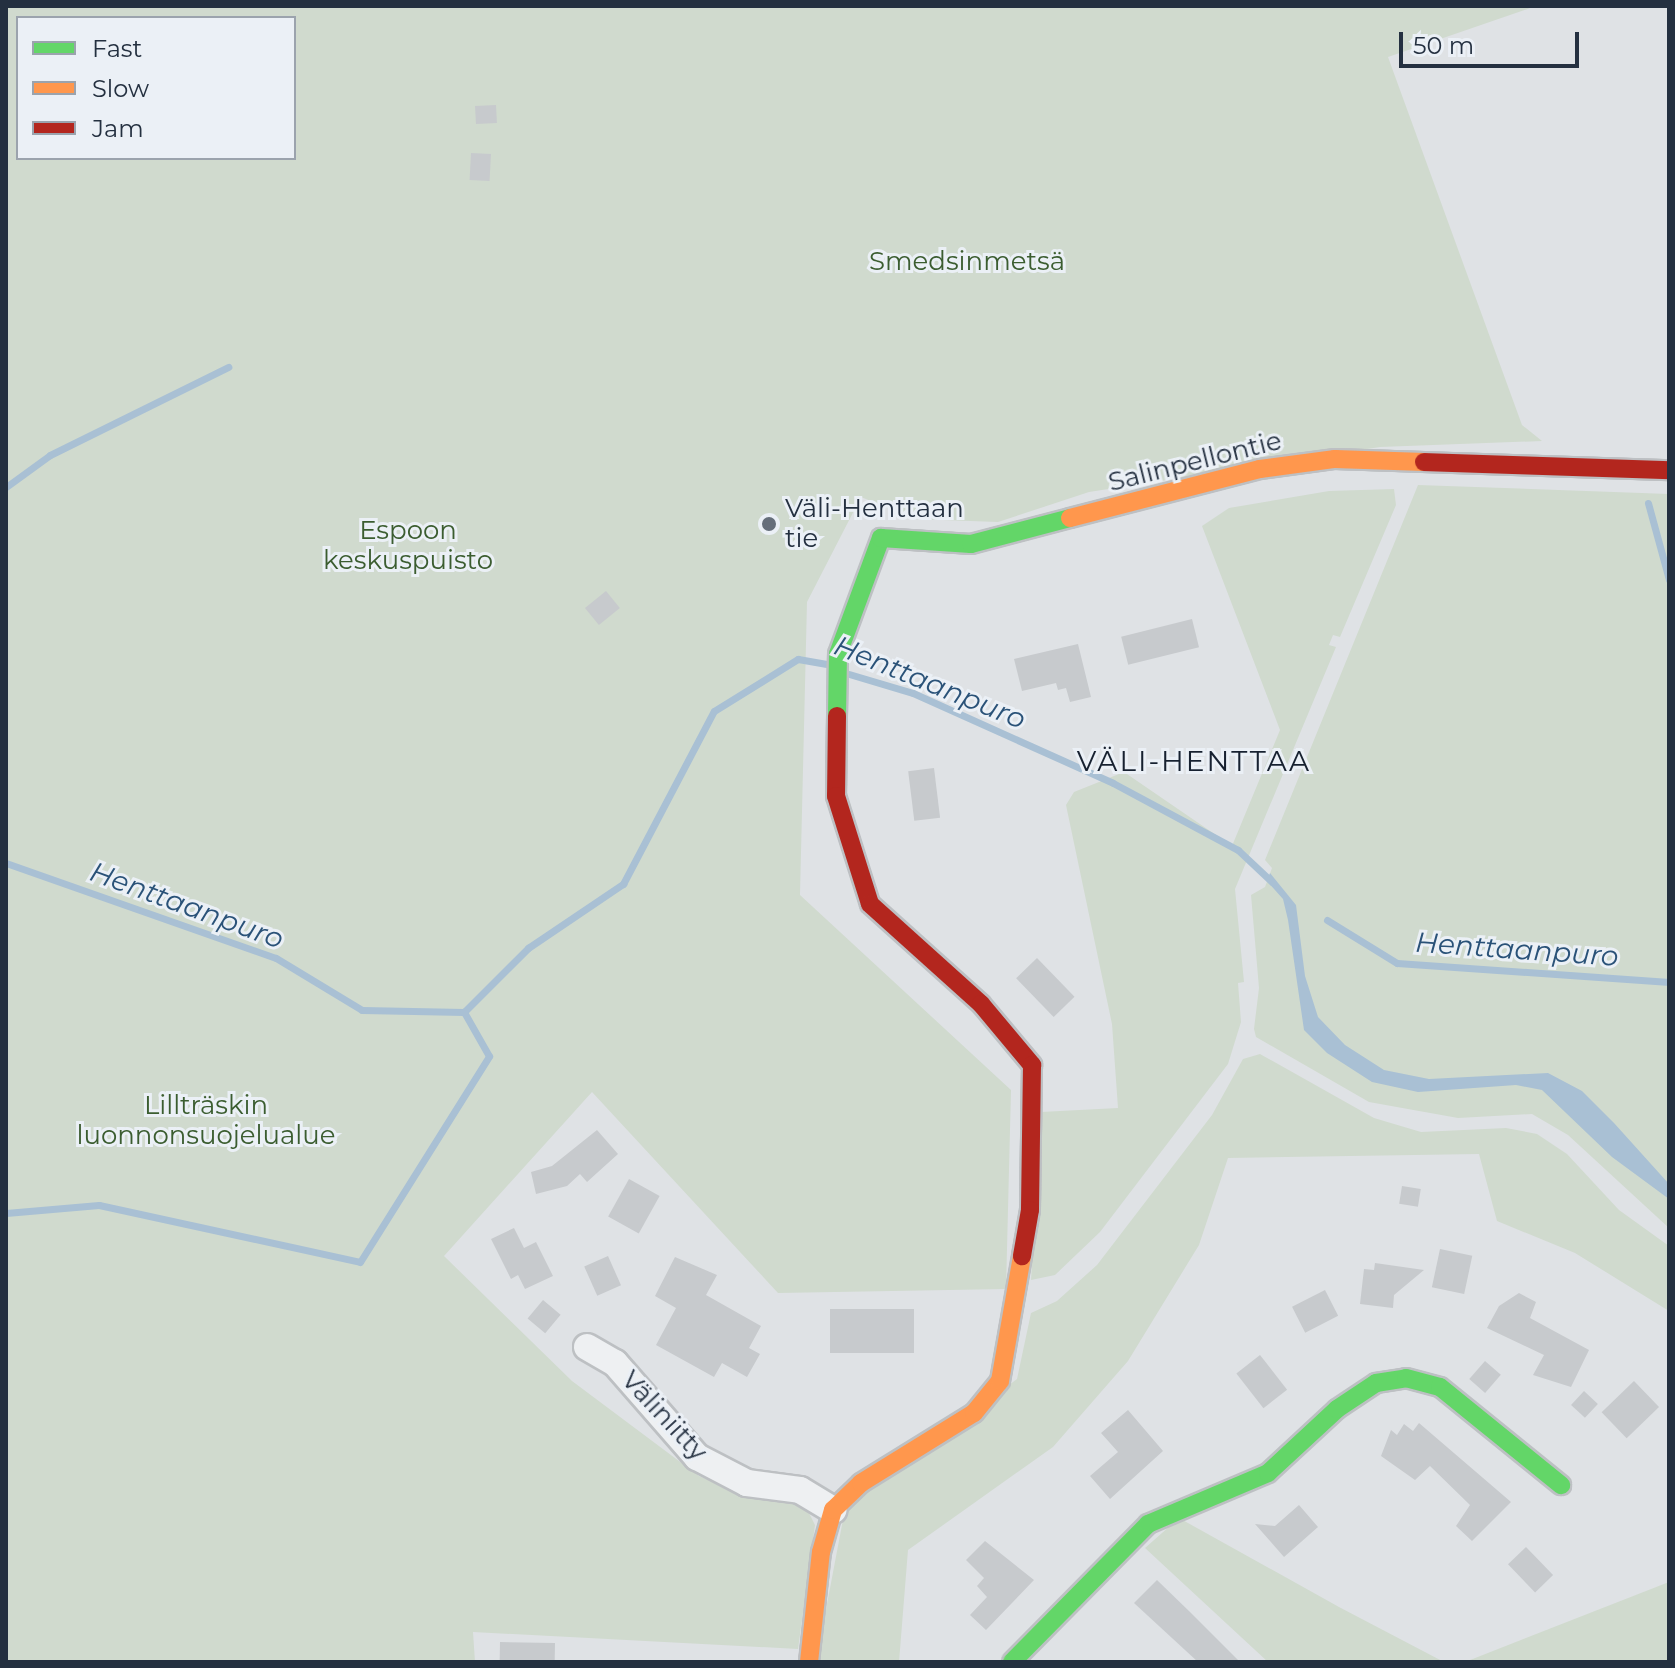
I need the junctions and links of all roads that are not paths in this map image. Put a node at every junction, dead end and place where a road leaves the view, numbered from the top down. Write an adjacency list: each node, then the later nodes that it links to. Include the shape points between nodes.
1 (1669, 470): 4 (street, Salinpellontie, via 1335,459 1260,469 971,544 881,538 838,654 836,796 870,904 981,1004 1032,1065 1033,1117 1020,1289 1000,1381 974,1413 861,1483)
2 (587, 1347): 4 (street, Väliniitty, via 615,1363 697,1457 747,1483 800,1490)
3 (1561, 1485): 6 (street, via 1440,1387 1406,1378 1376,1383 1337,1409 1268,1473 1148,1524)
4 (833, 1510): 5 (street, via 821,1552)
5 (809, 1662)
6 (1012, 1662)

